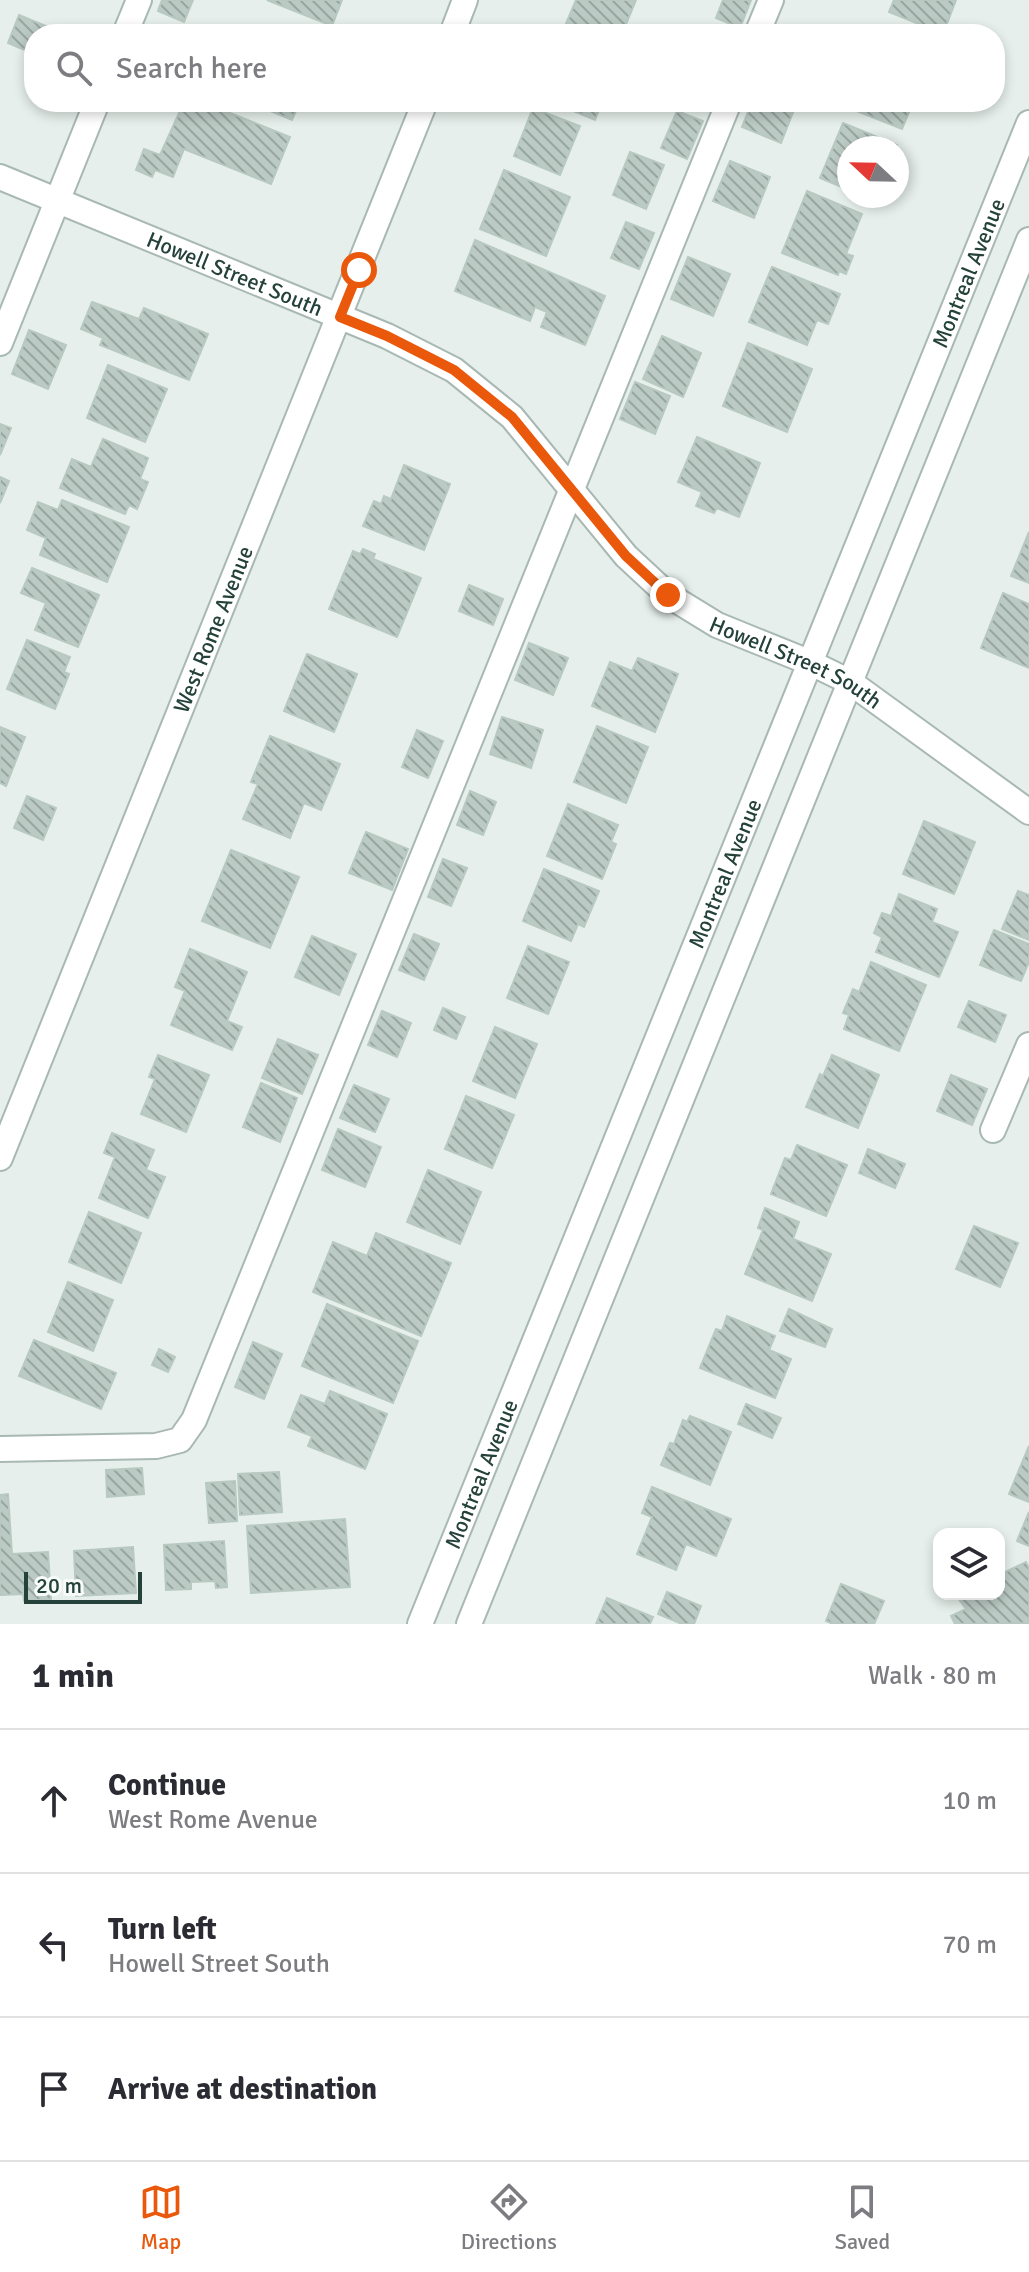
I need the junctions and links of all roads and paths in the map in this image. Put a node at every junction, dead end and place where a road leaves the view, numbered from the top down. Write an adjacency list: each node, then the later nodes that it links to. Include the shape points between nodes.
1 (139, 0): 4 (street)
2 (465, 0): 5 (street)
3 (771, 0): 6 (street)
4 (129, 24)
5 (456, 24)
6 (761, 24)
7 (93, 112): 12 (street)
8 (421, 112): 14 (street, West Rome Avenue)
9 (725, 112): 16 (street)
10 (1029, 123): 17 (street, Montreal Avenue)
11 (0, 177): 12 (street, Howell Street South)
12 (57, 200): 14 (street, Howell Street South); 15 (street)
13 (1029, 240): 18 (street, Montreal Avenue)
14 (340, 317): 16 (street, Howell Street South, via 454,370 512,417); 22 (street, West Rome Avenue)
15 (0, 343)
16 (572, 489): 17 (street, Howell Street South, via 626,556 668,595 717,625); 23 (street, via 194,1420 180,1440 156,1446)
17 (811, 663): 18 (street, Howell Street South); 24 (street, Montreal Avenue)
18 (850, 682): 19 (street, Howell Street South); 25 (street, Montreal Avenue)
19 (1029, 812)
20 (1029, 1045): 21 (street)
21 (993, 1130)
22 (0, 1158)
23 (0, 1449)
24 (420, 1624)
25 (469, 1624)

